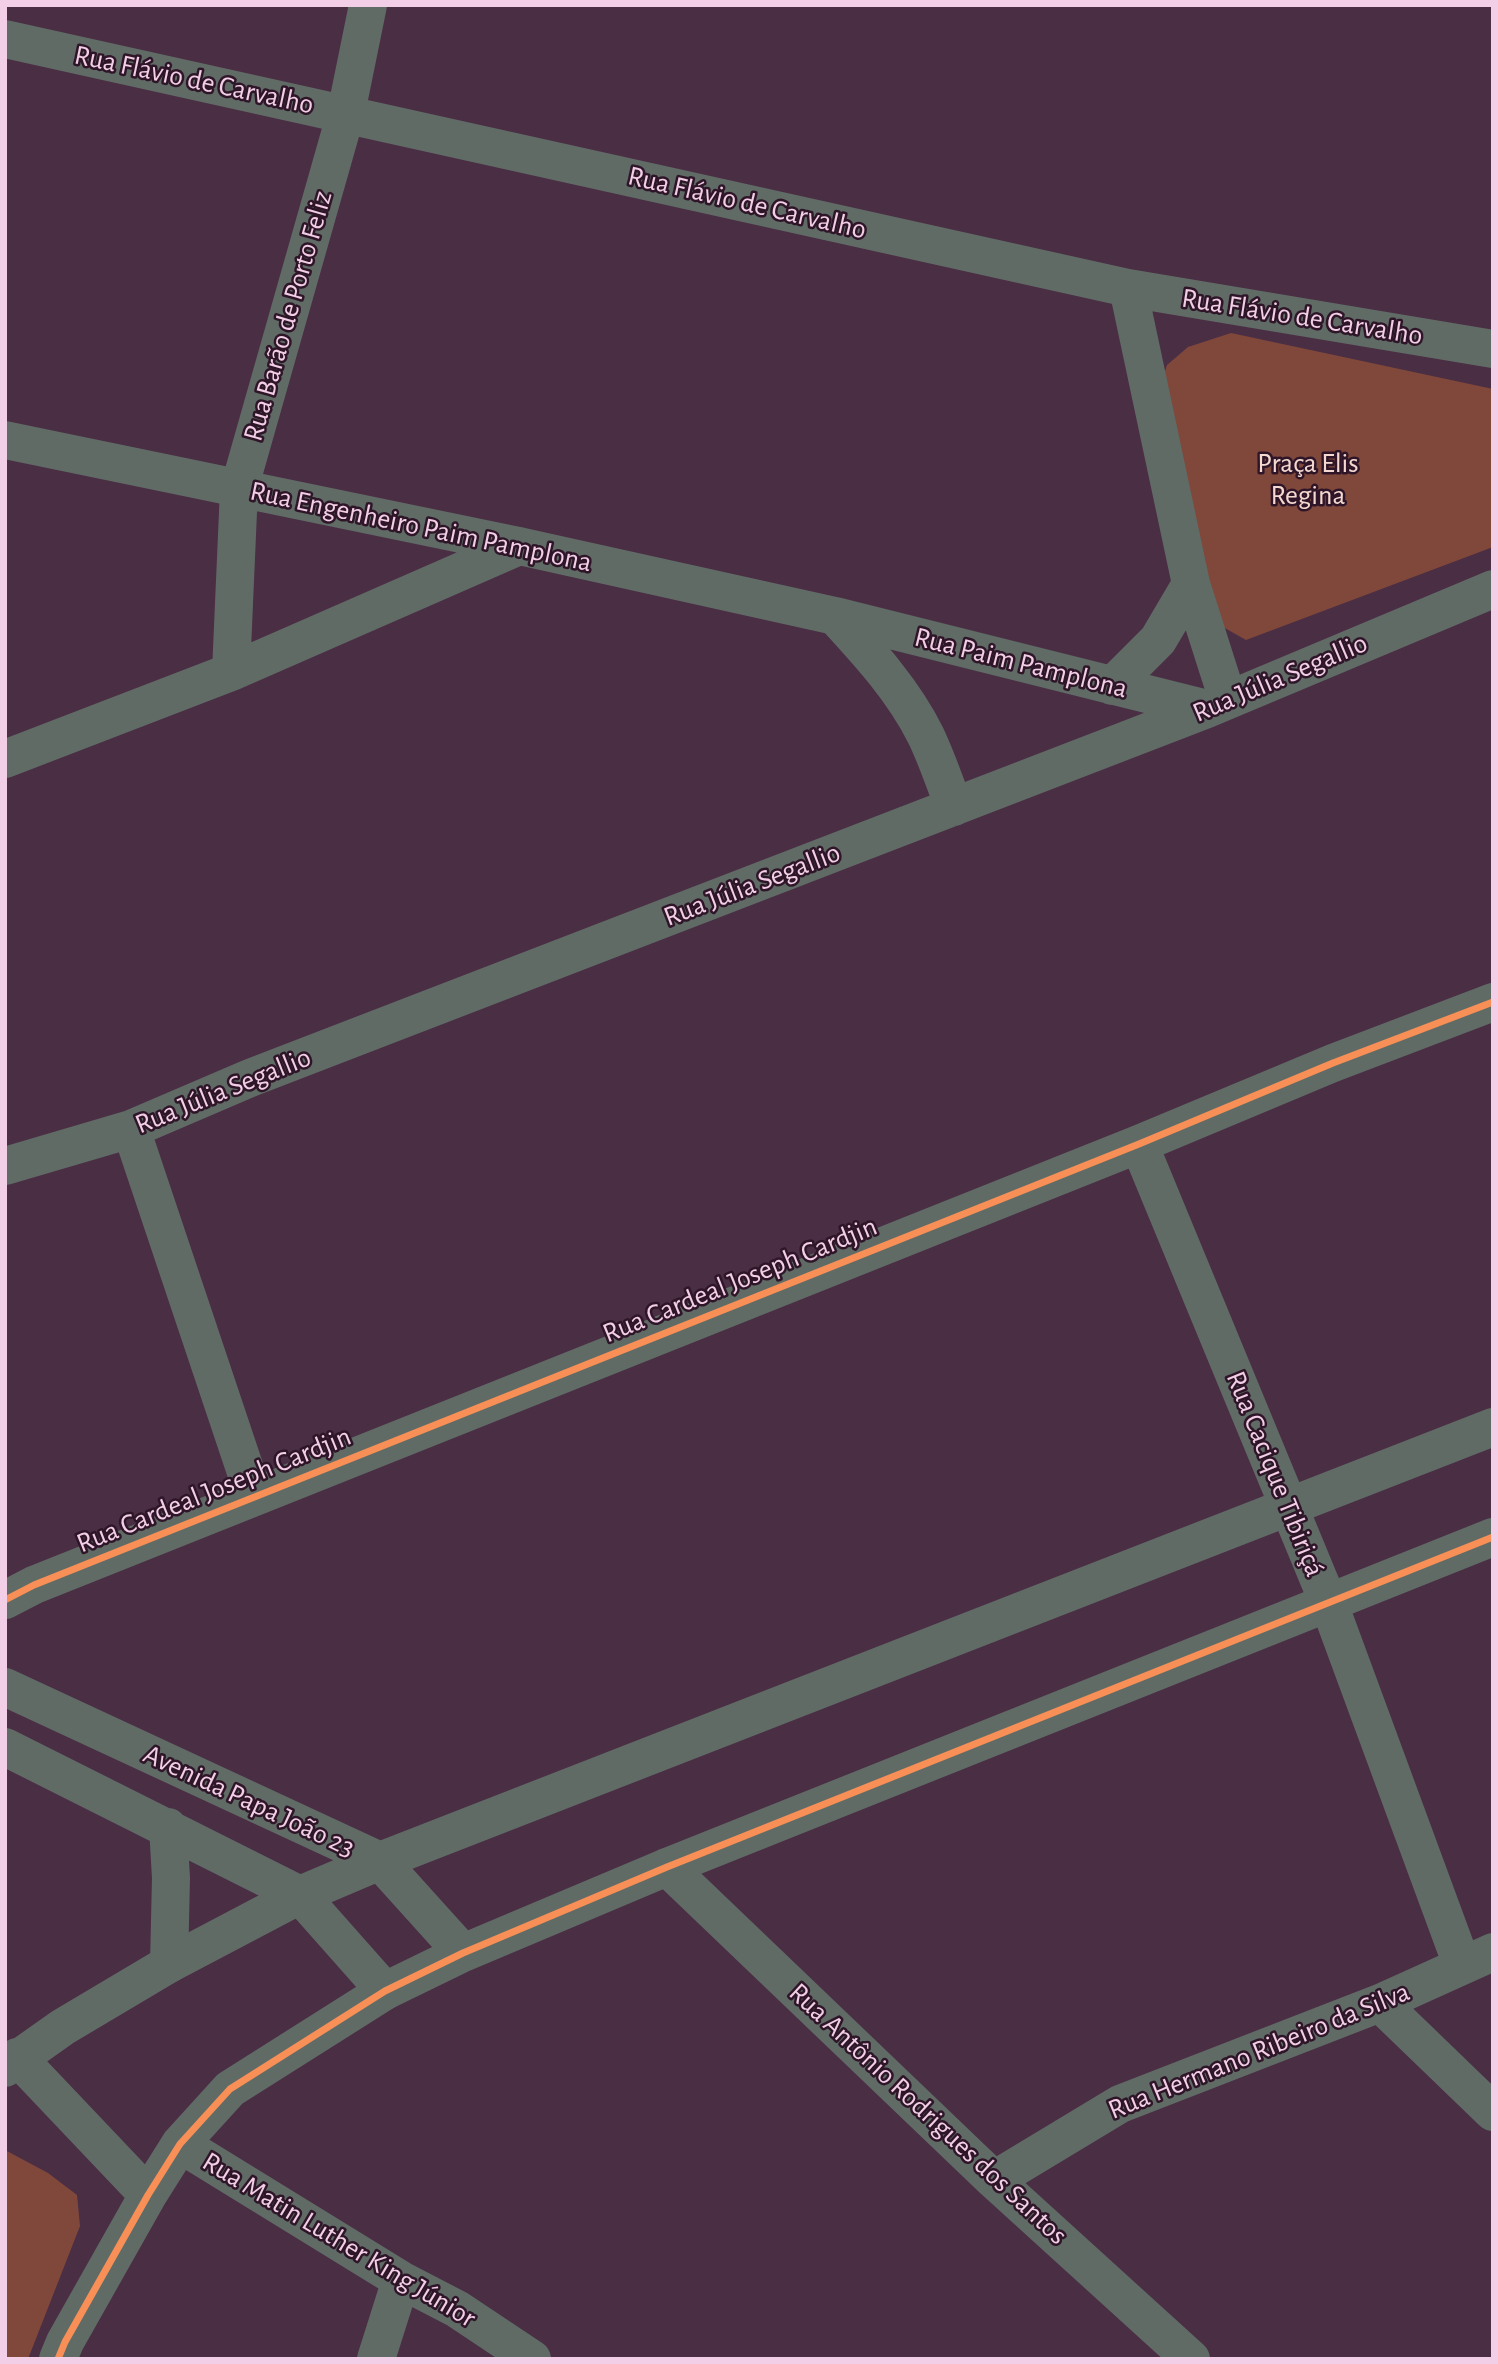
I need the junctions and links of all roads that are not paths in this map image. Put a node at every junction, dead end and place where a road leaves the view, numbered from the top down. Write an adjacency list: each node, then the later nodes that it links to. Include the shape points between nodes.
1 (368, 5): 3 (street, Rua Barão de Porto Feliz)
2 (5, 39): 3 (street, Rua Flávio de Carvalho)
3 (346, 113): 4 (street, Rua Flávio de Carvalho); 7 (street, Rua Barão de Porto Feliz)
4 (1128, 288): 5 (street, Rua Flávio de Carvalho); 9 (street)
5 (1493, 349)
6 (5, 440): 7 (street, Rua Engenheiro Paim Pamplona)
7 (239, 489): 8 (street, Rua Engenheiro Paim Pamplona); 12 (street, Rua Barão de Porto Feliz)
8 (519, 546): 11 (street, Rua Engenheiro Paim Pamplona); 12 (street)
9 (1191, 584): 13 (street, via 1158,640); 14 (street)
10 (1493, 589): 14 (street, Rua Júlia Segallio)
11 (835, 616): 13 (street, Rua Paim Pamplona); 16 (street, via 880,665 909,707 926,736)
12 (232, 672): 15 (street)
13 (1112, 686): 14 (street, Rua Paim Pamplona)
14 (1218, 705): 16 (street, Rua Júlia Segallio)
15 (5, 759)
16 (954, 807): 18 (street, Rua Júlia Segallio, via 263,1073)
17 (1493, 1002): 19 (street, Rua Cardeal Joseph Cardjin)
18 (131, 1129): 20 (street, Rua Júlia Segallio); 22 (street)
19 (1139, 1144): 22 (street, Rua Cardeal Joseph Cardjin); 23 (street, Rua Cacique Tibiriçá)
20 (5, 1166)
21 (1493, 1427): 23 (street)
22 (254, 1496): 25 (street, Rua Cardeal Joseph Cardjin)
23 (1289, 1508): 26 (street, Rua Cacique Tibiriçá); 30 (street)
24 (1493, 1537): 26 (street)
25 (5, 1600)
26 (1329, 1604): 31 (street); 34 (street, Rua Cacique Tibiriçá)
27 (5, 1688): 30 (street, Avenida Papa João 23)
28 (5, 1747): 29 (street, Avenida Papa João 23)
29 (168, 1827): 32 (street, Avenida Papa João 23); 35 (street)
30 (380, 1861): 32 (street); 33 (street, Avenida Papa João 23)
31 (667, 1867): 33 (street); 41 (street, Rua Antônio Rodrigues dos Santos)
32 (300, 1895): 35 (street); 36 (street, Avenida Papa João 23)
33 (463, 1953): 36 (street)
34 (1477, 1958): 37 (street, Rua Hermano Ribeiro da Silva)
35 (169, 1964): 38 (street)
36 (384, 1991): 40 (street, via 230,2089)
37 (1380, 2003): 39 (street); 41 (street, Rua Hermano Ribeiro da Silva, via 1120,2104)
38 (11, 2063): 42 (street)
39 (1493, 2112)
40 (180, 2144): 42 (street); 43 (street, Rua Matin Luther King Júnior)
41 (994, 2180): 47 (street, Rua Antônio Rodrigues dos Santos)
42 (148, 2195): 44 (street)
43 (401, 2280): 45 (street); 46 (street, Rua Matin Luther King Júnior, via 457,2309)
44 (58, 2359)
45 (376, 2359)
46 (532, 2359)
47 (1191, 2359)

